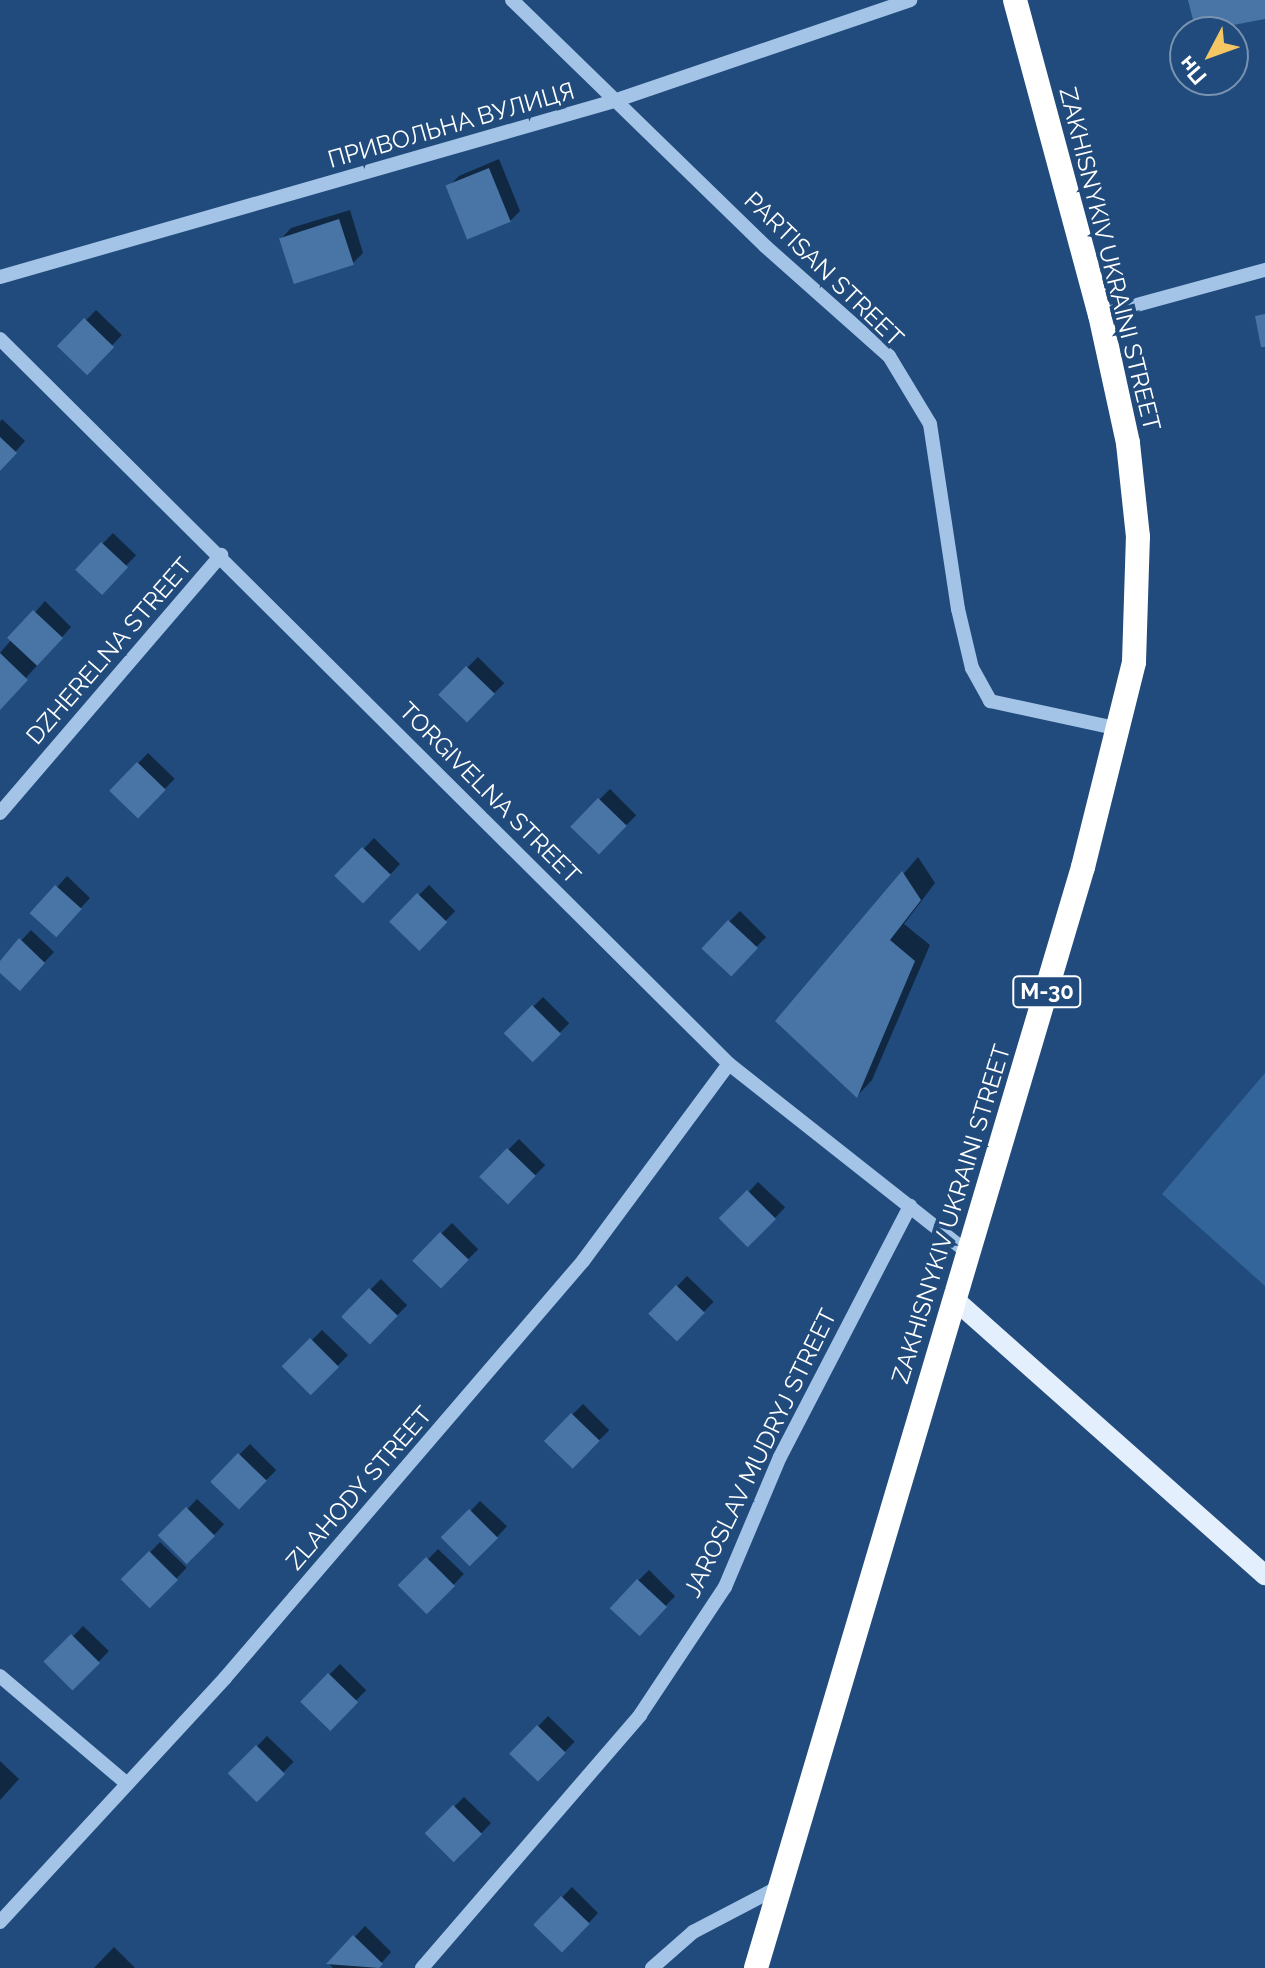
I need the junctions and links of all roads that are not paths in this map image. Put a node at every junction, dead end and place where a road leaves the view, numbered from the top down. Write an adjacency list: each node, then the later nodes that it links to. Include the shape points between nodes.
1 (512, 0): 4 (street, PARTISAN STREET)
2 (910, 0): 4 (street, ПРИВОЛЬНА ВУЛИЦЯ)
3 (1015, 0): 7 (highway, ZAKHISNYKIV UKRAINI STREET / М-30)
4 (614, 101): 6 (street, ПРИВОЛЬНА ВУЛИЦЯ); 10 (street, PARTISAN STREET, via 889,356 930,424 958,609 972,668 990,701)
5 (1265, 270): 7 (street)
6 (0, 277)
7 (1100, 315): 10 (highway, ZAKHISNYKIV UKRAINI STREET / М-30, via 1128,443 1138,537 1134,662)
8 (0, 339): 9 (street, TORGIVELNA STREET)
9 (221, 555): 11 (street, DZHERELNA STREET); 12 (street, TORGIVELNA STREET)
10 (1119, 729): 14 (highway, ZAKHISNYKIV UKRAINI STREET / М-30)
11 (0, 813)
12 (729, 1064): 13 (street, TORGIVELNA STREET); 18 (street, ZLAHODY STREET, via 583,1261 225,1678)
13 (910, 1206): 14 (street, TORGIVELNA STREET); 21 (street, JAROSLAV MUDRYJ STREET, via 780,1457 725,1587 640,1715)
14 (970, 1254): 15 (highway, ZAKHISNYKIV UKRAINI STREET / М-30)
15 (954, 1299): 16 (main road); 19 (highway, ZAKHISNYKIV UKRAINI STREET / М-30)
16 (1265, 1575)
17 (0, 1676): 18 (street)
18 (126, 1783): 20 (street, ZLAHODY STREET)
19 (779, 1887): 22 (street, via 693,1932); 23 (highway, ZAKHISNYKIV UKRAINI STREET / М-30)
20 (0, 1922)
21 (422, 1968)
22 (652, 1968)
23 (756, 1968)

